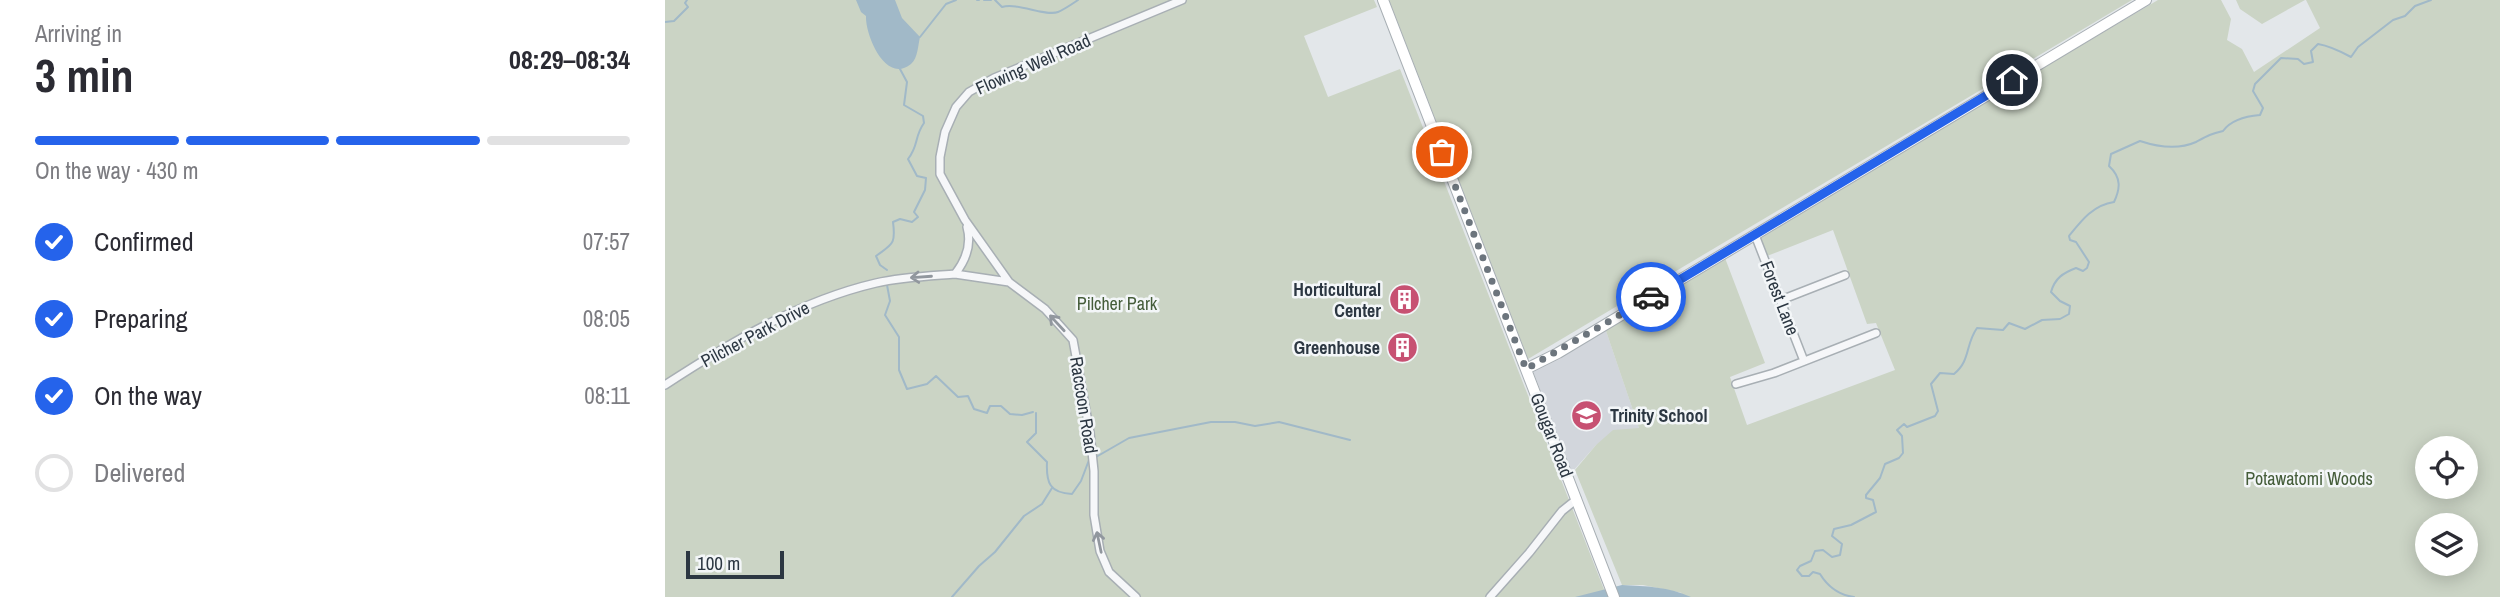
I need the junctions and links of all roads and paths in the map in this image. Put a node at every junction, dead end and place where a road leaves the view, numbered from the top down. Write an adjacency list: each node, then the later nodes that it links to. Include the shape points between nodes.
1 (1182, 0): 4 (street, Flowing Well Road, via 969,92 955,107 940,157 940,174)
2 (1383, 0): 12 (street, Gougar Road)
3 (2146, 0): 5 (street)
4 (965, 220): 6 (street, via 970,238 964,262); 8 (street, Flowing Well Road)
5 (1755, 235): 9 (street, Forest Lane); 12 (street)
6 (955, 274): 8 (street, Raccoon Road); 13 (street, Pilcher Park Drive, one-way to 13, via 876,283 786,313)
7 (1845, 275): 9 (street)
8 (1009, 282): 16 (street, Raccoon Road, one-way to 8, via 1109,572 1100,551 1090,433 1073,340 1045,309)
9 (1781, 300): 11 (street, Forest Lane)
10 (1876, 333): 11 (street)
11 (1804, 361): 14 (street)
12 (1526, 369): 15 (street, Gougar Road)
13 (665, 384)
14 (1736, 384)
15 (1577, 499): 17 (street); 18 (street, Gougar Road)
16 (1136, 597)
17 (1490, 597)
18 (1614, 597)

